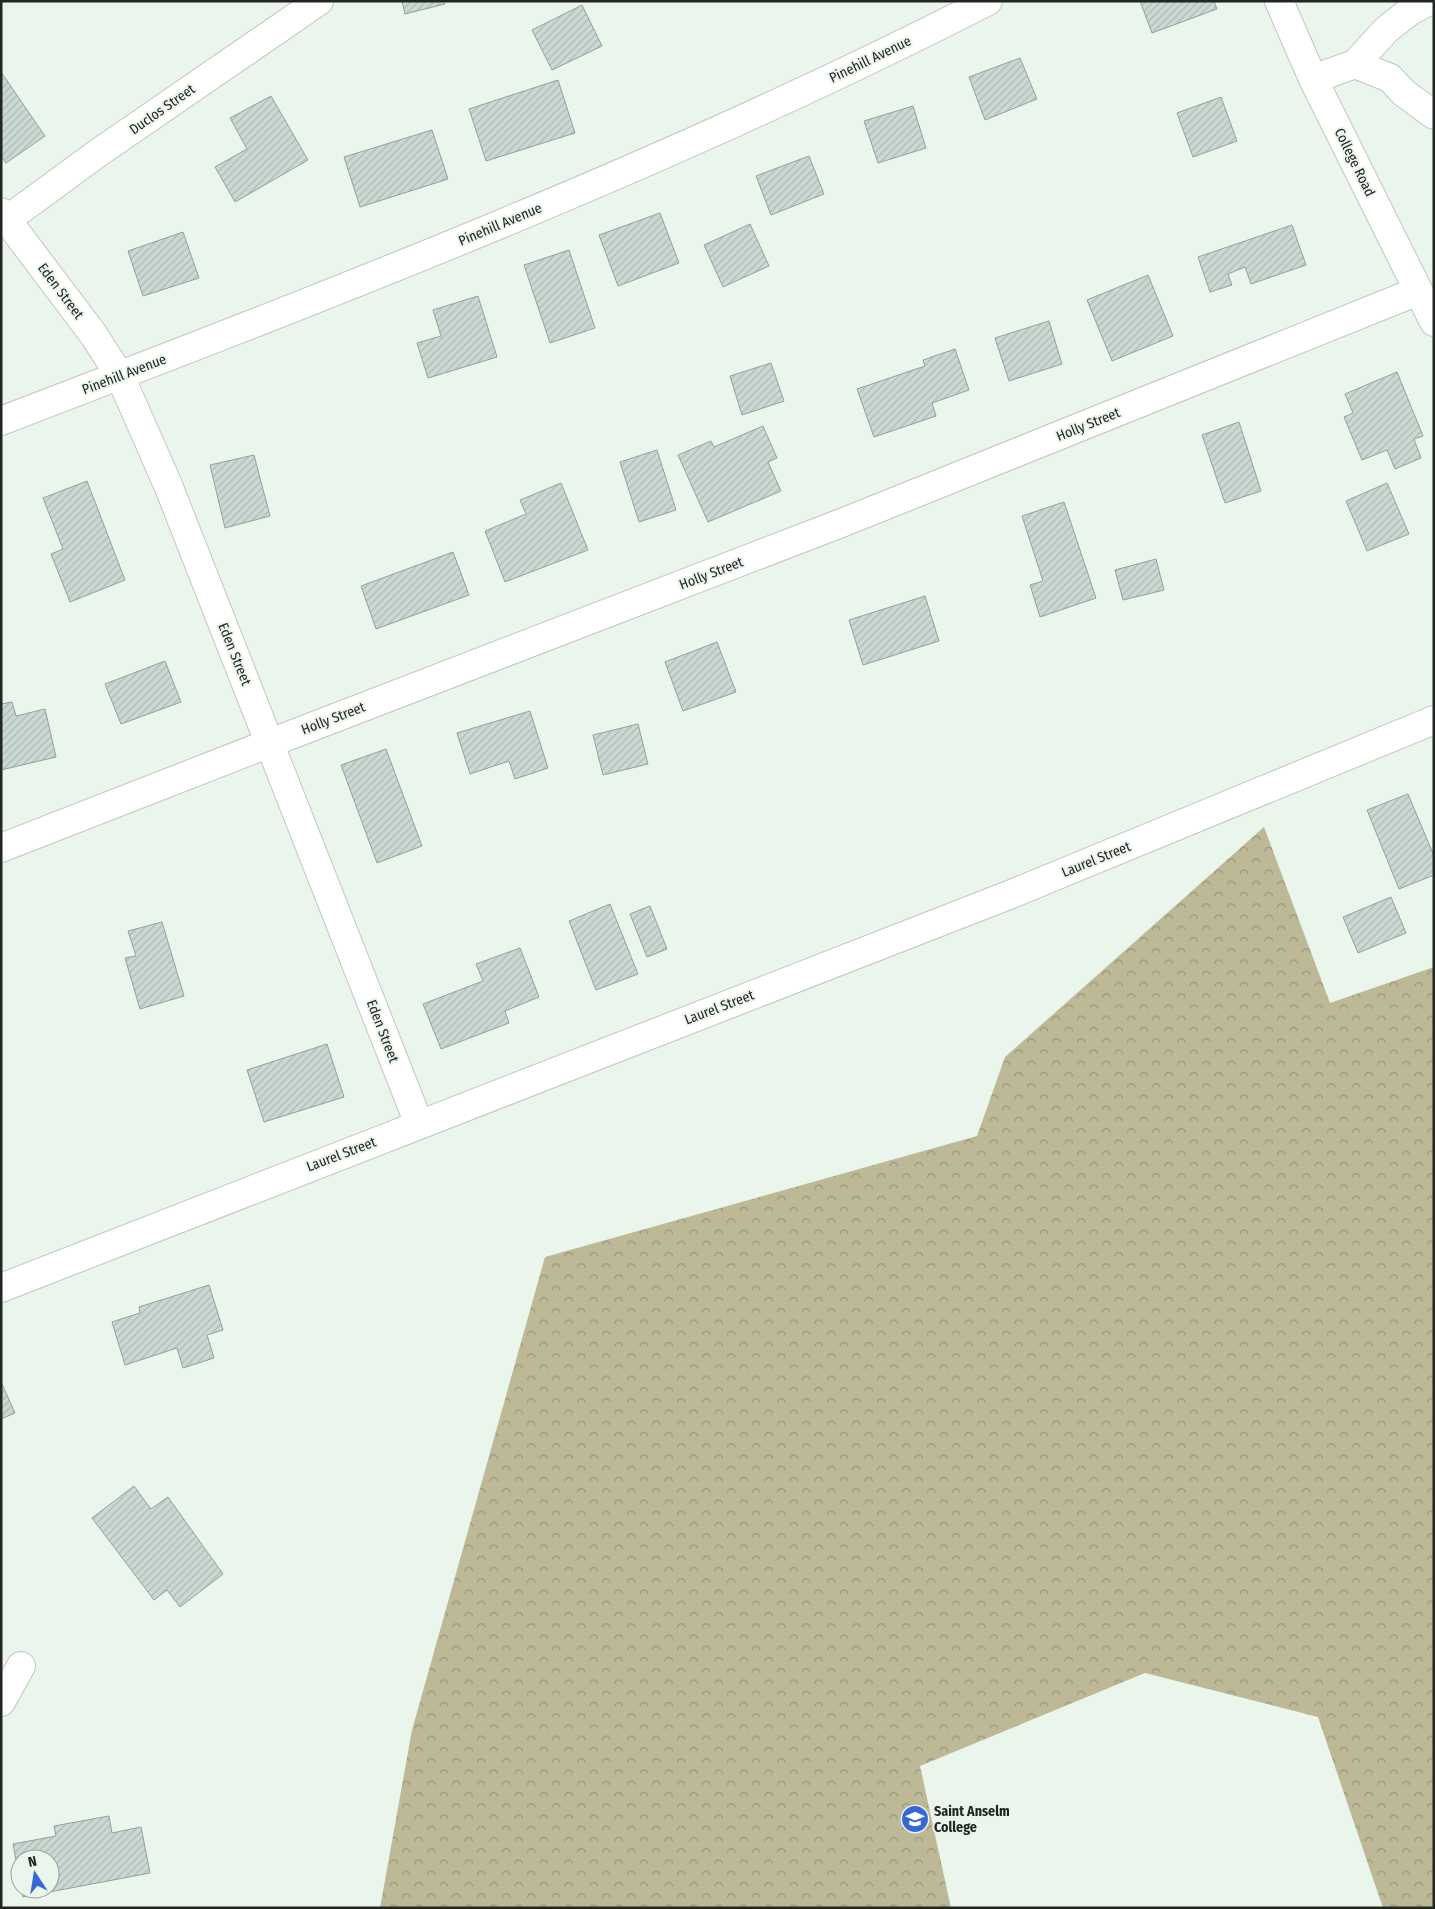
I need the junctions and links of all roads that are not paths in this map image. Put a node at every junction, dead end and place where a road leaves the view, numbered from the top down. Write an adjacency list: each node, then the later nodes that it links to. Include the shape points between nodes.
1 (319, 1): 8 (street, Duclos Street)
2 (988, 1): 11 (street, Pinehill Avenue, via 768,108 572,194)
3 (1279, 1): 6 (street, College Road)
4 (1429, 1): 5 (street, via 1386,30)
5 (1355, 64): 6 (street); 7 (street, via 1390,78)
6 (1313, 78): 9 (street, College Road)
7 (1434, 115)
8 (4, 215): 11 (street, Eden Street)
9 (1418, 290): 10 (street, College Road); 14 (street, Holly Street, via 844,522)
10 (1434, 322)
11 (120, 376): 12 (street, Pinehill Avenue); 14 (street, Eden Street, via 168,485)
12 (1, 421)
13 (1434, 720): 16 (street, Laurel Street, via 1009,895)
14 (270, 742): 15 (street, Holly Street); 16 (street, Eden Street)
15 (1, 848)
16 (419, 1124): 17 (street, Laurel Street)
17 (1, 1288)
18 (21, 1666): 19 (street)
19 (1, 1702)

